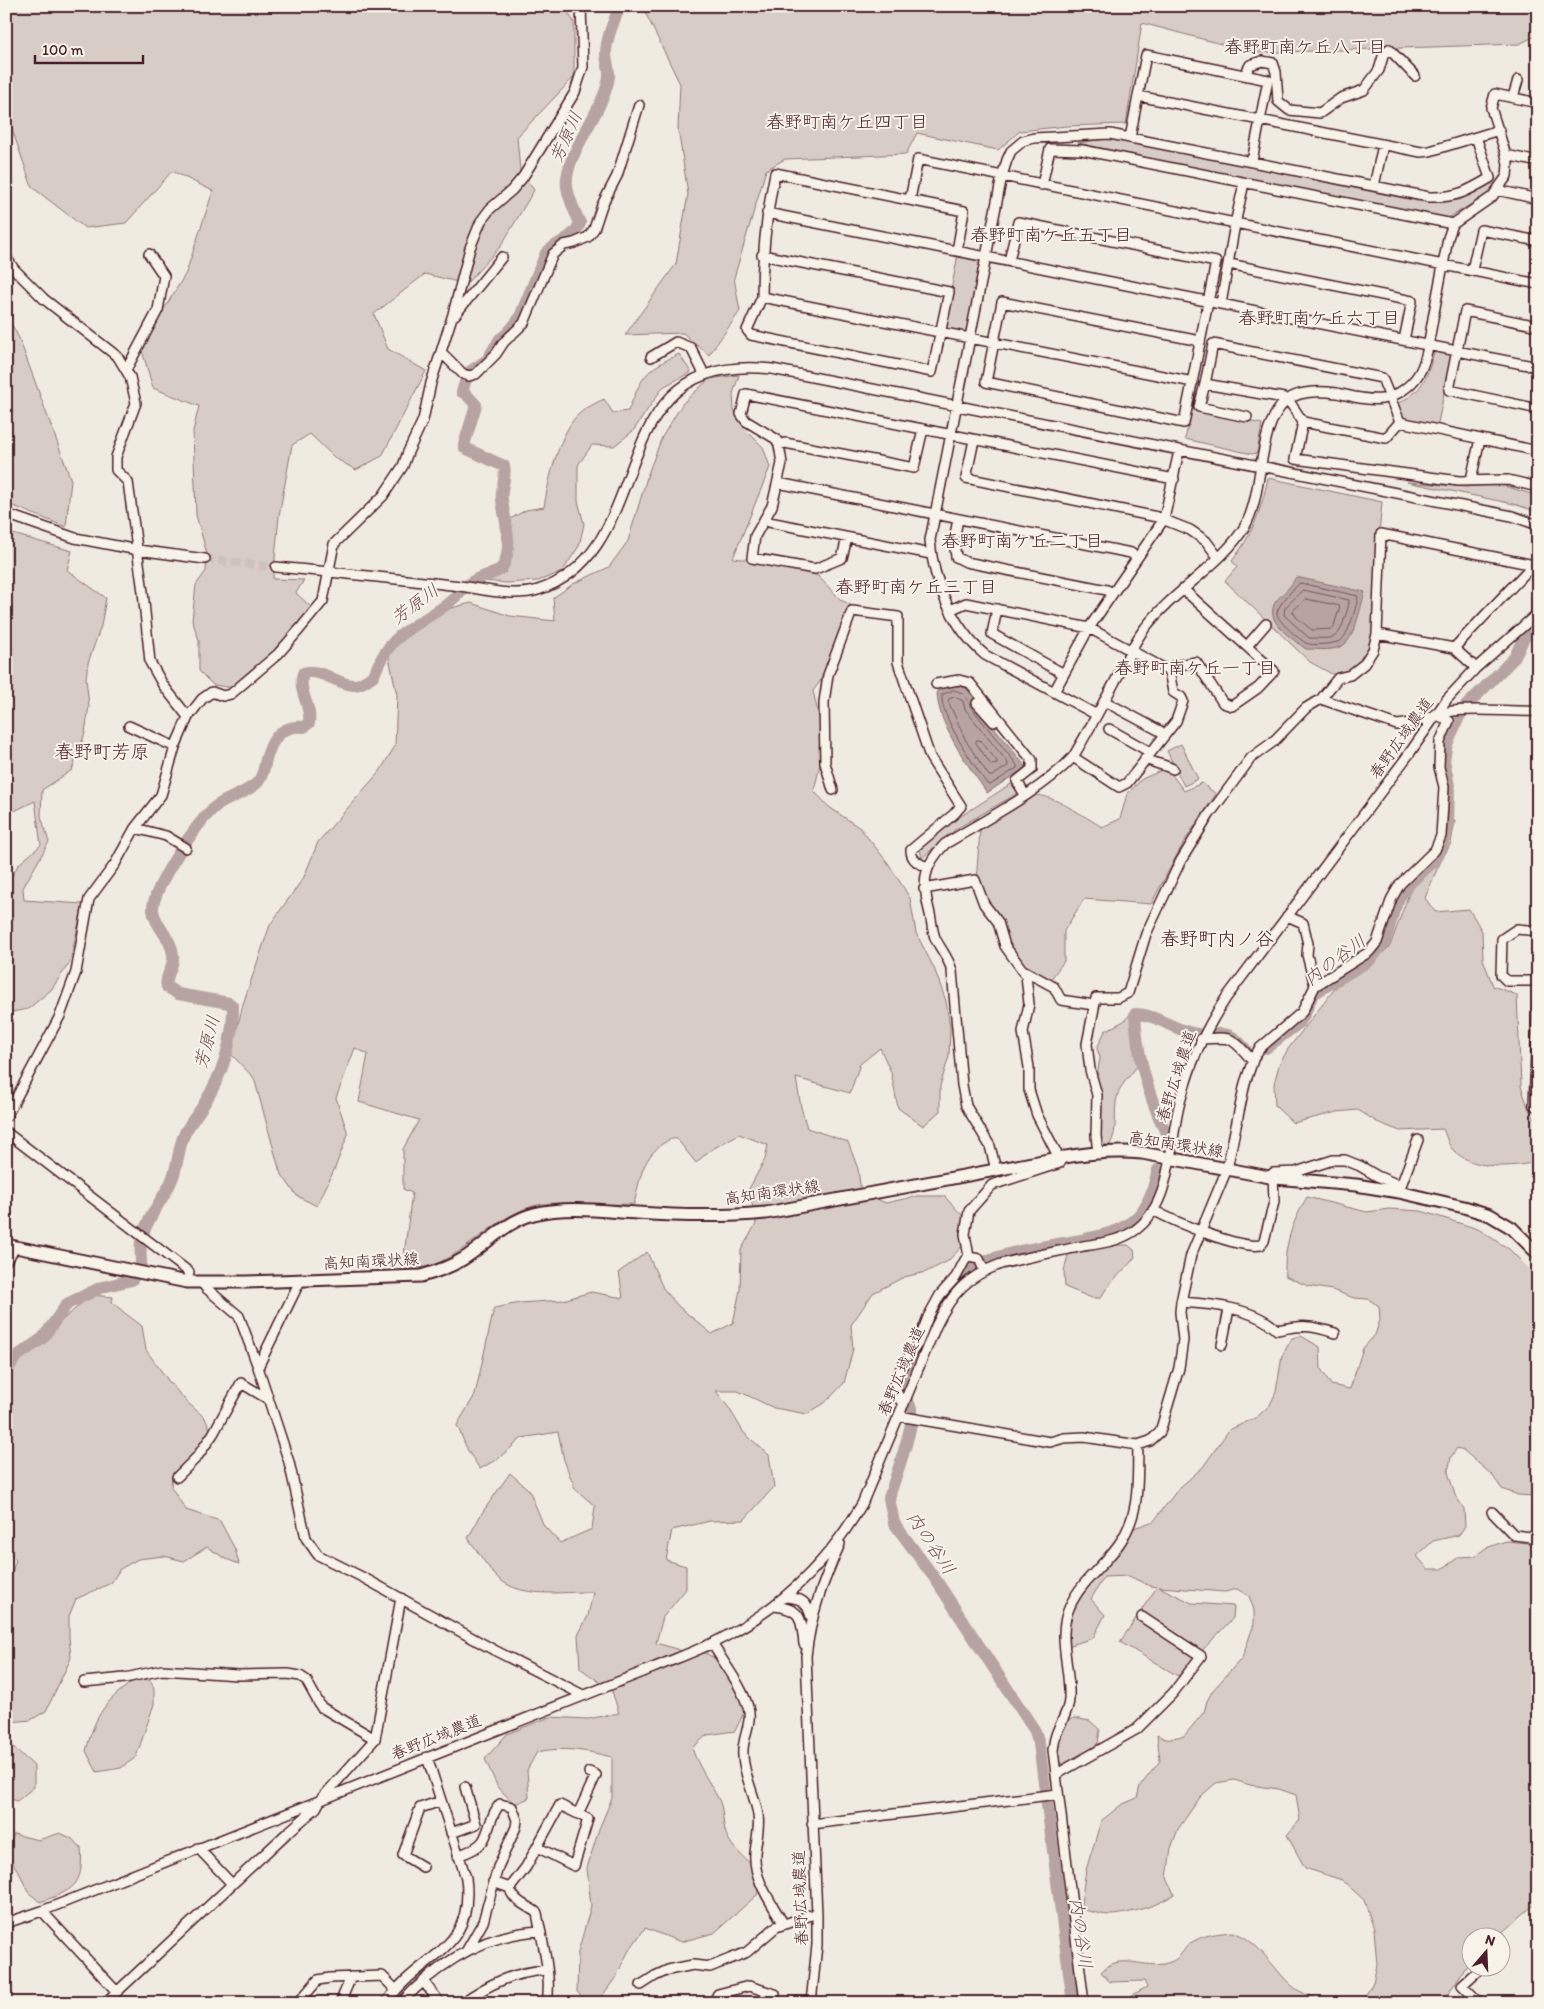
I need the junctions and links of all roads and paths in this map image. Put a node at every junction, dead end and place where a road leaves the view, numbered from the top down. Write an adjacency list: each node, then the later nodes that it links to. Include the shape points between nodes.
1 (581, 6): 42 (street, via 583,67 575,92 523,177 481,221 470,248)
2 (1245, 75): 3 (street, via 1250,64 1273,63 1278,101 1288,110 1320,113 1341,98 1364,90 1379,70 1389,48); 5 (street, via 1146,55); 9 (street, via 1268,80)
3 (1415, 76)
4 (1518, 80): 6 (street)
5 (1138, 96): 9 (street); 12 (street)
6 (1513, 98): 7 (street); 10 (street, via 1495,94 1491,108)
7 (1538, 102)
8 (639, 105): 51 (street, via 617,176 594,230 588,237 564,245 553,254 524,323 476,374 466,375)
9 (1260, 120): 13 (street); 15 (street)
10 (1499, 130): 11 (street); 14 (street)
11 (1476, 137): 13 (street, via 1420,152); 20 (street, via 1490,178 1464,194 1429,197)
12 (1130, 138): 15 (street); 17 (street, via 1099,134 1023,141 1011,150)
13 (1383, 145): 20 (street)
14 (1506, 155): 16 (street); 21 (street, via 1506,176)
15 (1252, 161): 20 (street)
16 (1538, 162)
17 (1002, 176): 19 (street); 23 (street, via 918,159); 33 (street)
18 (1244, 184): 19 (street, via 1082,150 1050,149); 25 (street); 26 (street)
19 (1042, 185): 25 (street)
20 (1374, 186)
21 (1497, 190): 22 (street); 26 (street)
22 (1538, 199)
23 (910, 200): 24 (street, via 775,173); 28 (street, via 964,211)
24 (767, 213): 28 (street); 30 (street)
25 (1235, 224): 35 (street); 36 (street)
26 (1453, 224): 36 (street)
27 (1538, 241): 37 (street, via 1481,230)
28 (957, 251): 33 (street)
29 (149, 254): 54 (street, via 164,276 158,310)
30 (762, 255): 39 (street); 44 (street, via 949,292)
31 (6, 257): 54 (street, via 44,299 118,357)
32 (502, 257): 42 (street)
33 (986, 257): 34 (street); 45 (street)
34 (1009, 261): 40 (street); 40 (street, via 1018,222 1216,262)
35 (1229, 264): 41 (street); 46 (street, via 1412,301)
36 (1443, 265): 37 (street); 49 (street)
37 (1472, 270): 38 (street)
38 (1538, 284)
39 (762, 297): 44 (street); 44 (street, via 746,330 751,335 932,372)
40 (1208, 302): 41 (street); 47 (street)
41 (1221, 304): 46 (street)
42 (451, 320): 51 (street)
43 (1538, 326): 50 (street, via 1465,311)
44 (941, 332): 45 (street)
45 (970, 337): 48 (street); 60 (street)
46 (1404, 340): 49 (street)
47 (1200, 341): 48 (street, via 1002,302); 56 (street)
48 (994, 342): 56 (street); 56 (street, via 986,382 1184,423)
49 (1428, 345): 50 (street); 58 (street, via 1418,376)
50 (1456, 351): 53 (street); 61 (street, via 1449,390)
51 (442, 353): 90 (street, via 422,420 403,466 383,496 334,544)
52 (651, 357): 55 (street, via 676,342 691,348)
53 (1538, 367)
54 (126, 370): 84 (street, via 136,403 116,457 116,470 128,482)
55 (704, 374): 60 (street, via 733,367 772,369); 90 (street, via 672,395 658,410 606,532 593,552 560,580 538,590 515,593)
56 (1193, 382)
57 (1205, 384): 58 (street, via 1213,344 1382,378); 59 (street, via 1284,398); 62 (street, via 1199,407)
58 (1390, 397): 59 (street, via 1366,399 1318,391); 64 (street)
59 (1286, 401): 63 (street); 72 (street, via 1272,421)
60 (956, 406): 66 (street); 71 (street)
61 (1538, 409)
62 (1247, 417)
63 (1303, 422): 64 (street, via 1386,438); 74 (street, via 1295,459 1459,481)
64 (1400, 422): 67 (street)
65 (922, 430): 66 (street); 69 (street, via 914,468 785,443); 69 (street, via 746,394 741,414 746,421 776,439)
66 (950, 434): 68 (street); 78 (street)
67 (1480, 439): 70 (street); 74 (street)
68 (974, 440): 73 (street); 81 (street, via 966,478)
69 (779, 445): 75 (street, via 782,463)
70 (1538, 450)
71 (1179, 451): 72 (street); 73 (street)
72 (1262, 467): 82 (street, via 1512,516); 86 (street, via 1246,525)
73 (1174, 478): 81 (street)
74 (1472, 480): 76 (street, via 1508,480)
75 (778, 482): 78 (street); 79 (street)
76 (1538, 487)
77 (6, 514): 84 (street, via 75,538)
78 (935, 514): 80 (street); 85 (street)
79 (765, 519): 83 (street); 83 (street, via 755,536 752,558 815,569 842,558)
80 (958, 519): 87 (street, via 1131,554); 92 (street, via 954,540 956,557 966,562)
81 (1164, 519): 86 (street, via 1206,541); 87 (street)
82 (1538, 524)
83 (847, 538): 85 (street)
84 (138, 550): 88 (street); 113 (street, via 150,662)
85 (931, 554): 94 (street)
86 (1218, 557): 91 (street)
87 (1137, 558): 92 (street)
88 (205, 559)
89 (276, 567): 90 (street)
90 (329, 572): 113 (street, via 323,601 278,654 231,694 223,696 212,692 202,699)
91 (1183, 589): 99 (street); 101 (street, via 1144,628)
92 (1113, 593): 97 (street)
93 (997, 609): 94 (street, via 966,603); 97 (street); 104 (street, via 992,634)
94 (950, 610): 106 (street, via 966,638 985,655)
95 (1538, 614): 102 (street, 春野広域農道)
96 (1266, 624): 99 (street)
97 (1089, 628): 101 (street); 104 (street)
98 (1377, 634): 100 (street); 100 (street, via 1381,534 1529,564 1530,568); 107 (street, via 1373,650 1364,664 1350,675 1338,678)
99 (1248, 646): 103 (street, via 1274,671 1258,688 1232,706 1223,703 1196,662 1173,666)
100 (1454, 648): 102 (street)
101 (1131, 651): 103 (street); 108 (street)
102 (1476, 668): 111 (street, 春野広域農道)
103 (1169, 671): 116 (street, via 1173,692 1183,701 1176,721)
104 (1064, 674): 106 (street)
105 (936, 684): 118 (street, via 959,680 970,683)
106 (1054, 692): 112 (street)
107 (1321, 699): 111 (street, via 1397,725); 134 (street, via 1306,708 1273,742 1252,758 1232,782 1180,862 1146,934 1128,994 1118,998 1096,998)
108 (1104, 701): 112 (street); 116 (street)
109 (977, 703): 118 (street, via 1024,755)
110 (1538, 712): 111 (street, via 1468,710)
111 (1436, 714): 128 (street, 春野広域農道); 132 (street, via 1449,721 1440,742 1439,767 1444,788 1441,836 1435,850 1400,884 1369,952)
112 (1096, 715): 120 (street)
113 (188, 717): 117 (street)
114 (129, 726): 117 (street)
115 (1109, 729): 119 (street)
116 (1165, 735): 119 (street)
117 (175, 747): 124 (street, via 161,796)
118 (1027, 754): 123 (street, via 1032,760 1032,769 1018,782)
119 (1148, 755): 120 (street, via 1127,783 1119,787); 121 (street, via 1156,764)
120 (1073, 757): 123 (street, via 1061,771)
121 (1173, 769)
122 (833, 790): 126 (street, via 825,763 824,702 828,675 852,611 898,617 898,662 930,756 961,806 911,850 917,863)
123 (1025, 795): 126 (street, via 945,844)
124 (135, 828): 125 (street, via 166,836); 140 (street, via 115,864 89,899 76,972 60,1016)
125 (183, 846)
126 (928, 867): 127 (street)
127 (924, 890): 130 (street, via 975,880 984,904 998,922 1006,946); 147 (street, via 934,934 952,971 966,1106 990,1146)
128 (1287, 916): 132 (street, via 1303,923); 136 (street, 春野広域農道, via 1226,998)
129 (1538, 930): 131 (street, via 1517,929 1502,939 1501,975 1507,981)
130 (1024, 970): 134 (street, via 1054,987 1061,1000); 144 (street, via 1029,1004 1023,1032 1029,1090 1037,1116)
131 (1538, 981)
132 (1315, 986): 137 (street, via 1302,1012)
133 (1538, 1004): 135 (street)
134 (1094, 1005): 143 (street, via 1087,1044 1097,1095)
135 (1537, 1035): 138 (street)
136 (1201, 1039): 137 (street, via 1228,1037); 145 (street, 春野広域農道, via 1180,1102)
137 (1254, 1057): 146 (street, via 1245,1083)
138 (1537, 1072): 139 (street, via 1534,1105)
139 (1538, 1108)
140 (6, 1117)
141 (6, 1132): 158 (street, via 189,1272)
142 (1418, 1140): 149 (street)
143 (1098, 1152): 144 (main road, 高知南環状線); 145 (main road, 高知南環状線, via 1142,1153)
144 (1059, 1158): 147 (main road, 高知南環状線); 154 (street, via 1060,1163 992,1185 969,1211 965,1234)
145 (1170, 1159): 146 (main road, 高知南環状線); 150 (street, 春野広域農道, via 1161,1194)
146 (1227, 1169): 148 (main road, 高知南環状線); 151 (street)
147 (996, 1170): 157 (main road, 高知南環状線, via 742,1216 584,1210 533,1214 517,1221 446,1269 421,1276)
148 (1275, 1178): 149 (main road, 高知南環状線); 149 (street, via 1273,1173 1296,1172 1333,1160 1345,1160); 151 (street, via 1274,1202 1261,1245 1235,1243)
149 (1400, 1189): 153 (main road, 高知南環状線, via 1490,1214 1512,1228)
150 (1153, 1210): 151 (street); 156 (street, 春野広域農道, via 1144,1223 1127,1235 1107,1242)
151 (1201, 1230): 160 (street, via 1191,1255)
152 (11, 1246): 155 (street); 158 (main road, 高知南環状線)
153 (1538, 1254)
154 (969, 1257): 156 (street); 166 (street, via 940,1295 914,1351 901,1368 894,1385)
155 (6, 1260)
156 (982, 1265): 166 (street, 春野広域農道, via 945,1308)
157 (300, 1281): 159 (main road, 高知南環状線); 164 (street)
158 (187, 1282): 159 (main road, 高知南環状線)
159 (202, 1283): 164 (street, via 239,1316)
160 (1181, 1302): 161 (street); 168 (street, via 1183,1340 1175,1385 1160,1432)
161 (1229, 1309): 162 (street, via 1268,1322 1277,1330 1303,1325); 163 (street)
162 (1335, 1333)
163 (1222, 1346)
164 (258, 1367): 165 (street)
165 (268, 1399): 169 (street, via 241,1384 202,1449); 174 (street, via 289,1462 306,1538 318,1555)
166 (904, 1404): 167 (street, 春野広域農道)
167 (903, 1416): 168 (street, via 1050,1442 1084,1437); 171 (street, 春野広域農道, via 862,1504)
168 (1138, 1445): 185 (street, via 1137,1502 1131,1524 1119,1544 1082,1585 1064,1622 1069,1700 1053,1750)
169 (177, 1477)
170 (1492, 1512): 172 (street, via 1514,1535)
171 (846, 1530): 173 (street, 春野広域農道, via 825,1558); 176 (street, 春野広域農道, via 817,1596)
172 (1538, 1538)
173 (785, 1597): 175 (street, 春野広域農道); 176 (street, via 804,1600)
174 (401, 1598): 181 (street); 182 (street)
175 (774, 1606): 178 (street, 春野広域農道, via 754,1621); 179 (street, via 786,1607 800,1617)
176 (812, 1617): 179 (street, 春野広域農道)
177 (1142, 1617): 185 (street, via 1201,1656 1173,1693 1137,1729)
178 (712, 1643): 181 (street, 春野広域農道); 203 (street, via 749,1708 742,1755 758,1814 754,1855 756,1872)
179 (806, 1656): 191 (street, 春野広域農道)
180 (84, 1682): 182 (street, via 162,1670 300,1676 306,1680 322,1707)
181 (583, 1695): 183 (street, 春野広域農道)
182 (375, 1739): 188 (street)
183 (427, 1757): 188 (street, 春野広域農道); 189 (street)
184 (589, 1772): 190 (street, via 596,1775)
185 (1056, 1774): 187 (street)
186 (465, 1787): 192 (street, via 476,1824)
187 (1056, 1794): 191 (street); 224 (street)
188 (321, 1799): 194 (street, 春野広域農道); 198 (street, via 316,1808)
189 (441, 1801): 192 (street); 196 (street, via 420,1808 402,1855)
190 (578, 1814): 193 (street, via 560,1805); 193 (street, via 588,1820 574,1866)
191 (812, 1824): 201 (street, 春野広域農道)
192 (451, 1833): 195 (street)
193 (537, 1847): 199 (street)
194 (198, 1848): 198 (street); 200 (street, 春野広域農道)
195 (458, 1856): 197 (street, via 473,1850 482,1841 500,1804 512,1807 516,1828); 211 (street, via 468,1896 462,1926 453,1940)
196 (423, 1868)
197 (493, 1882): 199 (street); 205 (street, via 483,1922)
198 (232, 1884): 212 (street)
199 (510, 1888): 204 (street, via 510,1893 517,1900 538,1913)
200 (42, 1911): 202 (street, 春野広域農道); 212 (street)
201 (817, 1915): 203 (street); 223 (street, 春野広域農道)
202 (6, 1923)
203 (783, 1923): 210 (street, via 747,1952 710,1967 693,1965 668,1970)
204 (540, 1931): 205 (street, via 512,1934); 206 (street)
205 (467, 1950): 209 (street)
206 (546, 1970): 219 (street, via 509,1976); 220 (street)
207 (1472, 1976): 225 (street, via 1462,1985)
208 (351, 1977): 211 (street, via 382,1976); 214 (street, via 318,1980); 215 (street)
209 (424, 1982): 217 (street); 218 (street)
210 (641, 1985)
211 (395, 1989): 216 (street)
212 (116, 1992): 213 (street)
213 (105, 2003)
214 (298, 2003)
215 (340, 2003)
216 (386, 2003)
217 (401, 2003)
218 (440, 2003)
219 (462, 2003)
220 (547, 2003)
221 (713, 2003): 222 (street, via 718,1994 749,1986 775,1994)
222 (774, 2003)
223 (811, 2003)
224 (1084, 2003)
225 (1480, 2003)

